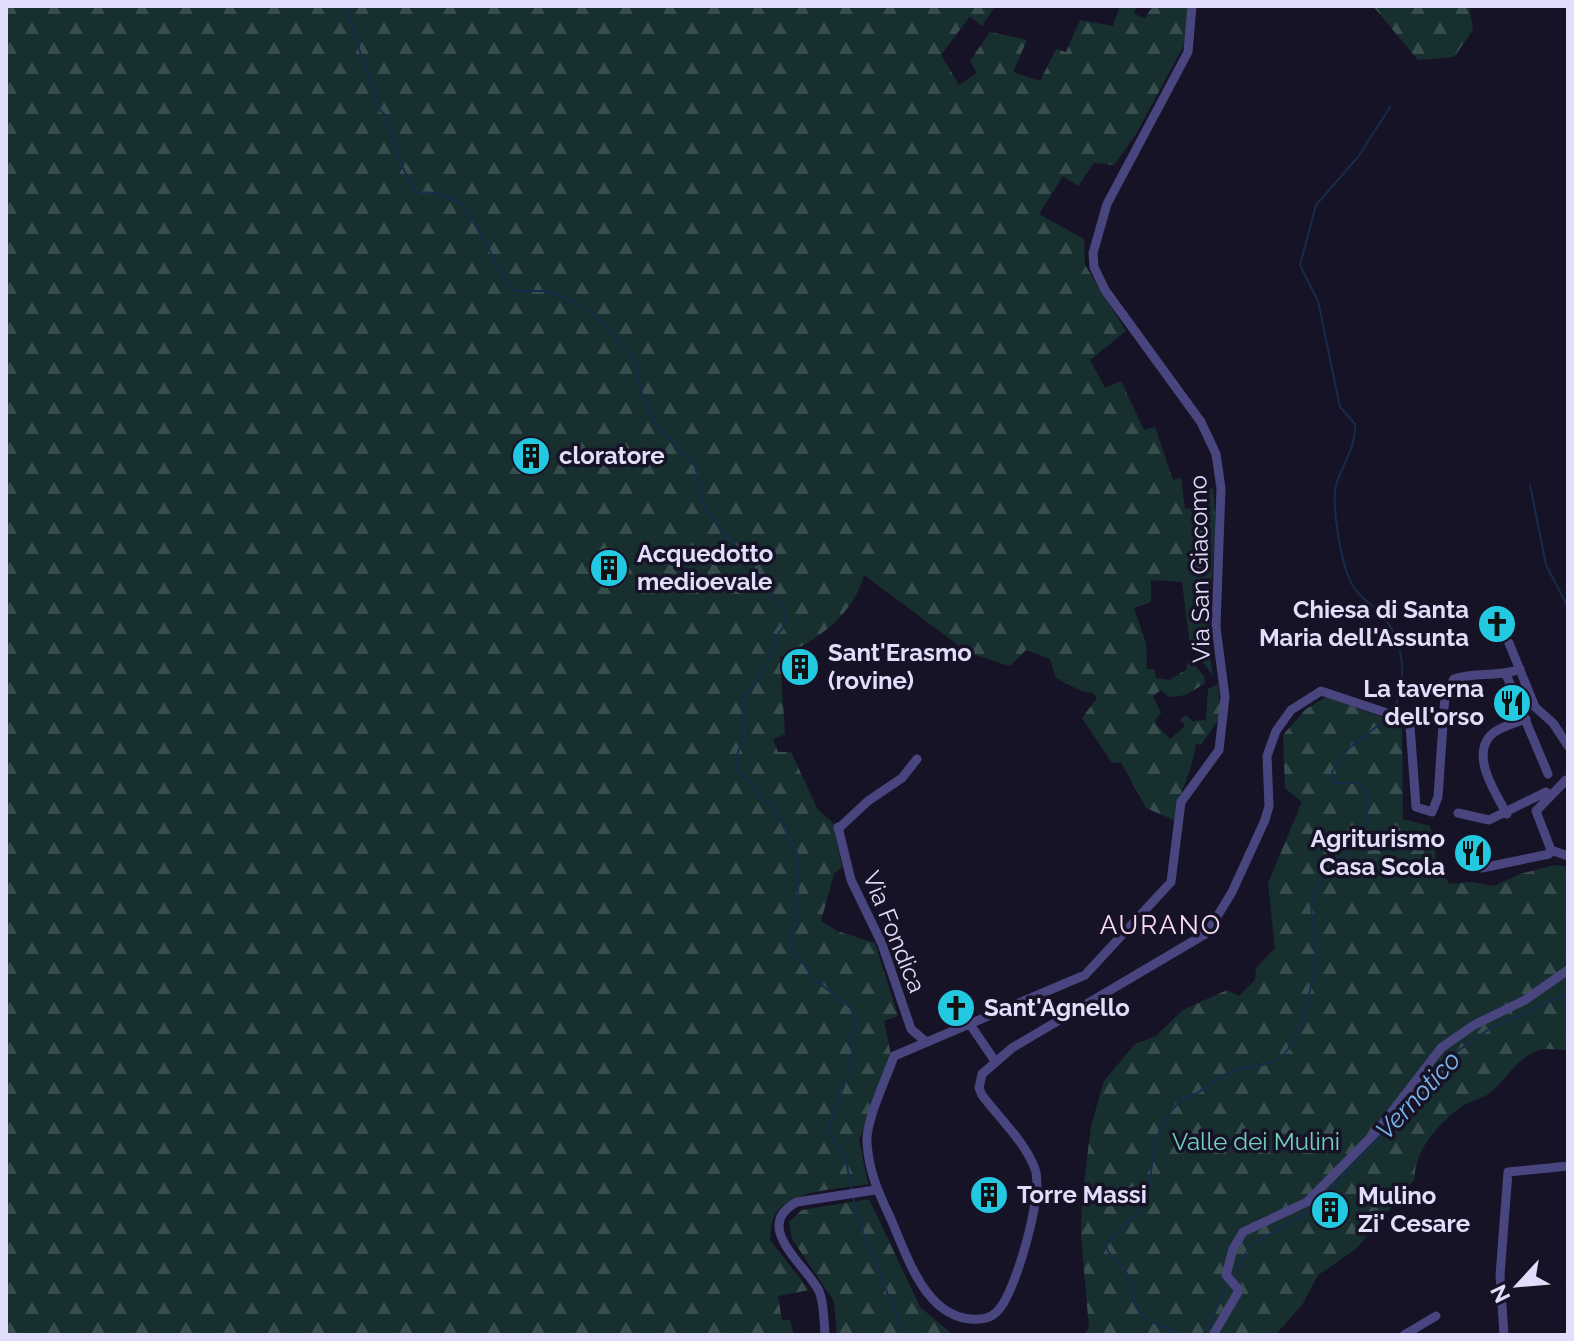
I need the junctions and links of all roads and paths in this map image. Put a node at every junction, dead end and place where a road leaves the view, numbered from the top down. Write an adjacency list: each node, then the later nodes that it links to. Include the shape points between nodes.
1 (1192, 6): 16 (street, Via San Giacomo, via 1188,52 1107,204 1093,253 1105,290 1201,422 1216,454 1221,488 1216,617 1224,732 1214,759 1181,802 1168,888 1085,975)
2 (1509, 643): 3 (street)
3 (1520, 669): 4 (street); 6 (street, via 1535,707)
4 (1506, 674): 5 (street); 18 (street, via 1468,674 1454,679 1445,695 1438,797 1432,812 1416,807 1410,726 1402,718 1334,694 1315,693 1281,720 1267,756 1265,820 1207,933)
5 (1526, 719): 9 (street, via 1550,777); 11 (street, via 1490,735 1483,750)
6 (1568, 746)
7 (917, 759): 17 (street, Via Fondica, via 902,778 838,828 851,880 882,944 911,1029)
8 (1566, 780): 9 (street)
9 (1545, 796): 11 (street); 12 (street, via 1536,811)
10 (1458, 813): 11 (street, via 1489,820)
11 (1507, 814)
12 (1551, 850): 13 (street); 14 (street)
13 (1568, 856)
14 (1482, 868)
15 (1568, 970): 23 (street, via 1441,1048 1377,1131 1307,1202 1243,1232 1233,1249 1230,1280 1237,1294)
16 (969, 1023): 17 (street); 18 (street)
17 (926, 1042): 20 (street, via 894,1056 866,1139)
18 (995, 1061): 20 (street, via 982,1074 979,1088 1029,1155 1039,1183 1001,1308 983,1319 962,1319 935,1302 901,1250)
19 (1568, 1166): 25 (street, via 1508,1172 1500,1275)
20 (875, 1190): 22 (street, via 789,1206 779,1229 782,1243 820,1292)
21 (1436, 1316): 24 (street)
22 (825, 1335)
23 (1213, 1335)
24 (1404, 1335)
25 (1504, 1335)

